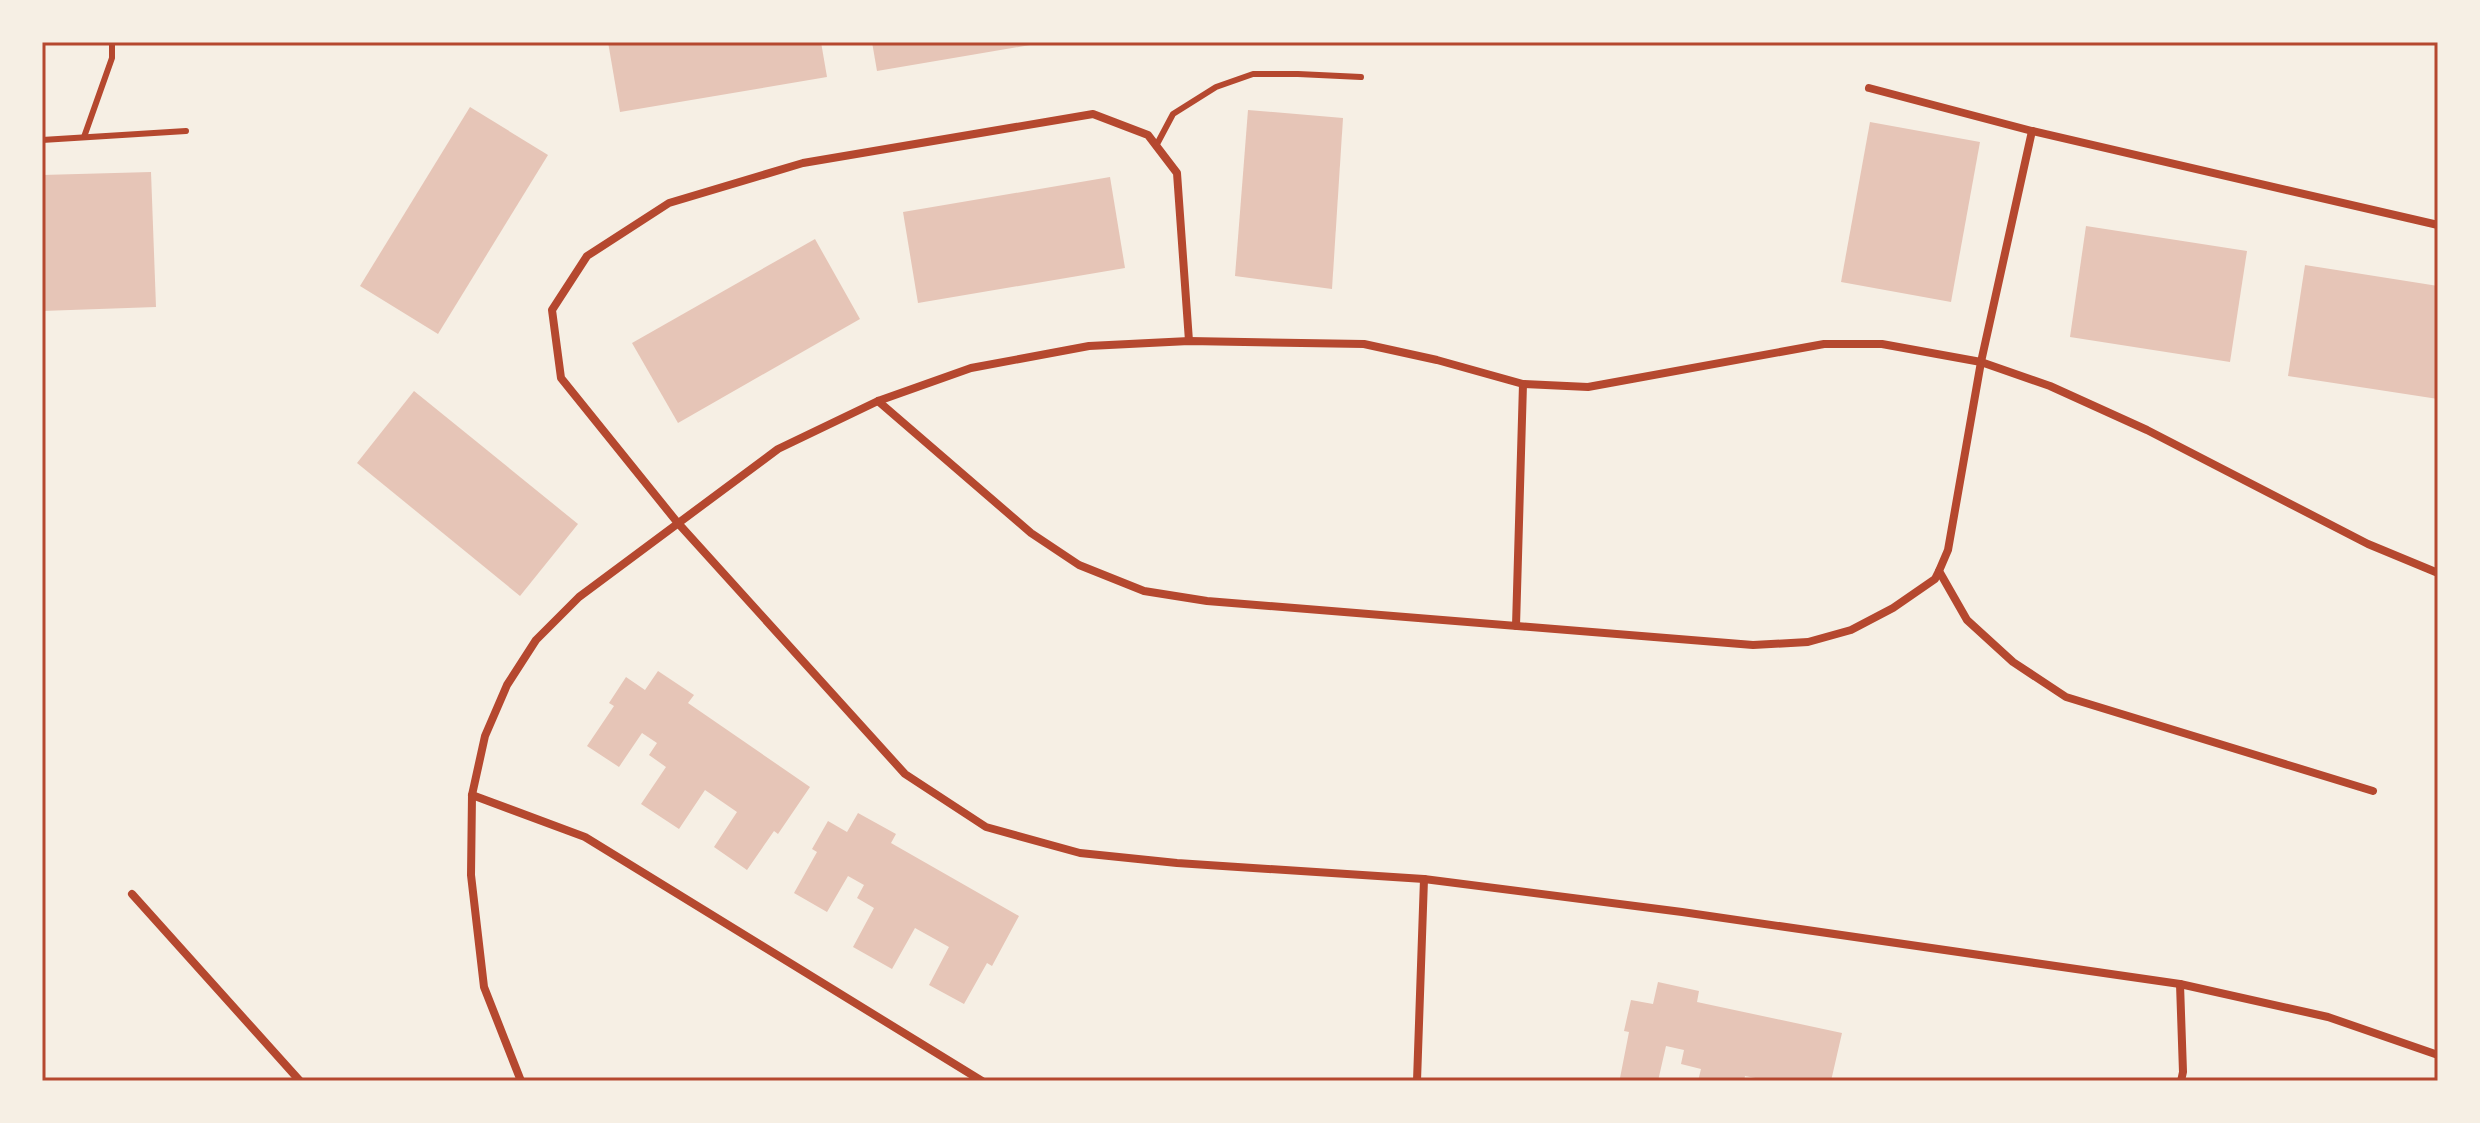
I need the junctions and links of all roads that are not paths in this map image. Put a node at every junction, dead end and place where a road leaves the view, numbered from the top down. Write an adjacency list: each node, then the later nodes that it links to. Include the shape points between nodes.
1 (112, 42): 6 (lane, via 112,58)
2 (1361, 77): 8 (lane, via 1253,74 1216,87 1173,114)
3 (1869, 88): 5 (street)
4 (186, 131): 6 (lane)
5 (2032, 131): 9 (street); 11 (street)
6 (84, 137): 7 (lane)
7 (42, 140)
8 (1156, 146): 10 (street, via 1177,173); 14 (street, via 1148,135 1093,114 803,163 669,203 587,256 552,310 561,378)
9 (2438, 225)
10 (1189, 341): 12 (street, via 1364,344); 13 (street, via 1089,346 971,368)
11 (1981, 362): 12 (street, via 1882,344 1824,344 1588,387); 15 (street, via 1948,550); 16 (street, via 2147,430 2368,544)
12 (1523, 384): 17 (street)
13 (878, 401): 14 (street, via 778,449); 17 (street, via 1031,533 1079,565 1144,591 1207,601)
14 (677, 522): 19 (street, via 579,597 536,640 507,685 485,736); 20 (street, via 905,774 986,827 1080,853)
15 (1939, 571): 17 (street, via 1893,608 1851,630 1808,642 1753,645); 18 (street, via 1967,620 2013,662 2066,697)
16 (2438, 573)
17 (1516, 626)
18 (2373, 791)
19 (472, 795): 25 (street, via 471,875 484,987); 26 (street, via 585,837)
20 (1424, 879): 22 (street); 27 (street)
21 (132, 894): 24 (street)
22 (2180, 984): 23 (street, via 2328,1017); 28 (street)
23 (2438, 1055)
24 (300, 1081)
25 (521, 1081)
26 (982, 1081)
27 (1417, 1081)
28 (2181, 1081)

